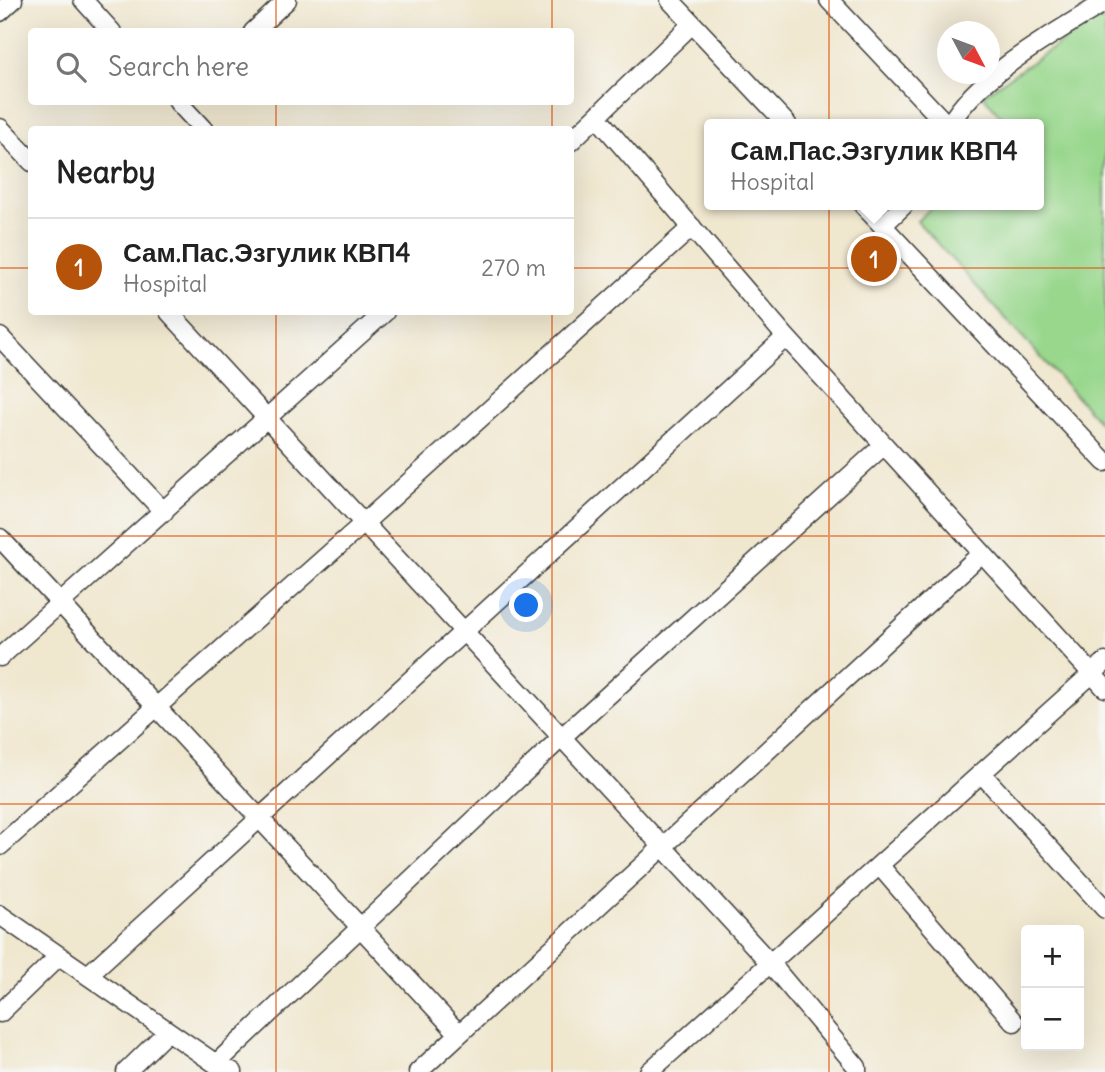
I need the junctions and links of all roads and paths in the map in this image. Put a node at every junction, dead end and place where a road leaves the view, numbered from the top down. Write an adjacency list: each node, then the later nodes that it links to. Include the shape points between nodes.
1 (13, 0): 7 (street)
2 (83, 0): 9 (street)
3 (287, 0): 10 (street)
4 (670, 0): 8 (street)
5 (829, 0): 14 (street)
6 (1105, 2): 15 (street, via 1003,70 962,103)
7 (0, 12)
8 (692, 24): 12 (street); 13 (street)
9 (108, 28)
10 (257, 28)
11 (181, 105): 16 (street)
12 (597, 117): 18 (street); 23 (street)
13 (782, 119)
14 (943, 119)
15 (951, 119)
16 (200, 126)
17 (0, 128): 19 (street)
18 (574, 138)
19 (28, 158)
20 (868, 210): 22 (street)
21 (899, 210): 22 (street)
22 (882, 226): 30 (street)
23 (692, 227): 27 (street); 32 (street)
24 (172, 315): 28 (street)
25 (377, 315): 28 (street)
26 (0, 337): 31 (street)
27 (786, 337): 29 (street); 36 (street)
28 (268, 419): 31 (street); 32 (street)
29 (884, 445): 34 (street); 41 (street)
30 (1105, 462)
31 (164, 512): 35 (street)
32 (364, 523): 36 (street); 40 (street)
33 (0, 538): 35 (street)
34 (982, 553): 38 (street); 45 (street)
35 (60, 605): 37 (street); 40 (street)
36 (463, 630): 41 (street); 43 (street)
37 (0, 657)
38 (1098, 668): 39 (street); 42 (street)
39 (1105, 688)
40 (157, 707): 43 (street); 44 (street)
41 (562, 737): 45 (street); 49 (street)
42 (981, 773): 46 (street); 47 (street)
43 (257, 820): 49 (street); 52 (street)
44 (0, 846)
45 (662, 846): 51 (street); 56 (street)
46 (879, 865): 51 (street); 54 (street)
47 (1105, 909)
48 (0, 915): 50 (street)
49 (360, 928): 56 (street); 57 (street)
50 (59, 956): 52 (street); 53 (street)
51 (771, 963): 58 (street); 62 (street)
52 (88, 975): 55 (street)
53 (0, 1013)
54 (1014, 1022)
55 (168, 1031): 57 (street); 59 (street)
56 (459, 1034): 61 (street)
57 (216, 1064): 60 (street)
58 (660, 1068)
59 (126, 1072)
60 (233, 1072)
61 (418, 1072)
62 (858, 1072)

